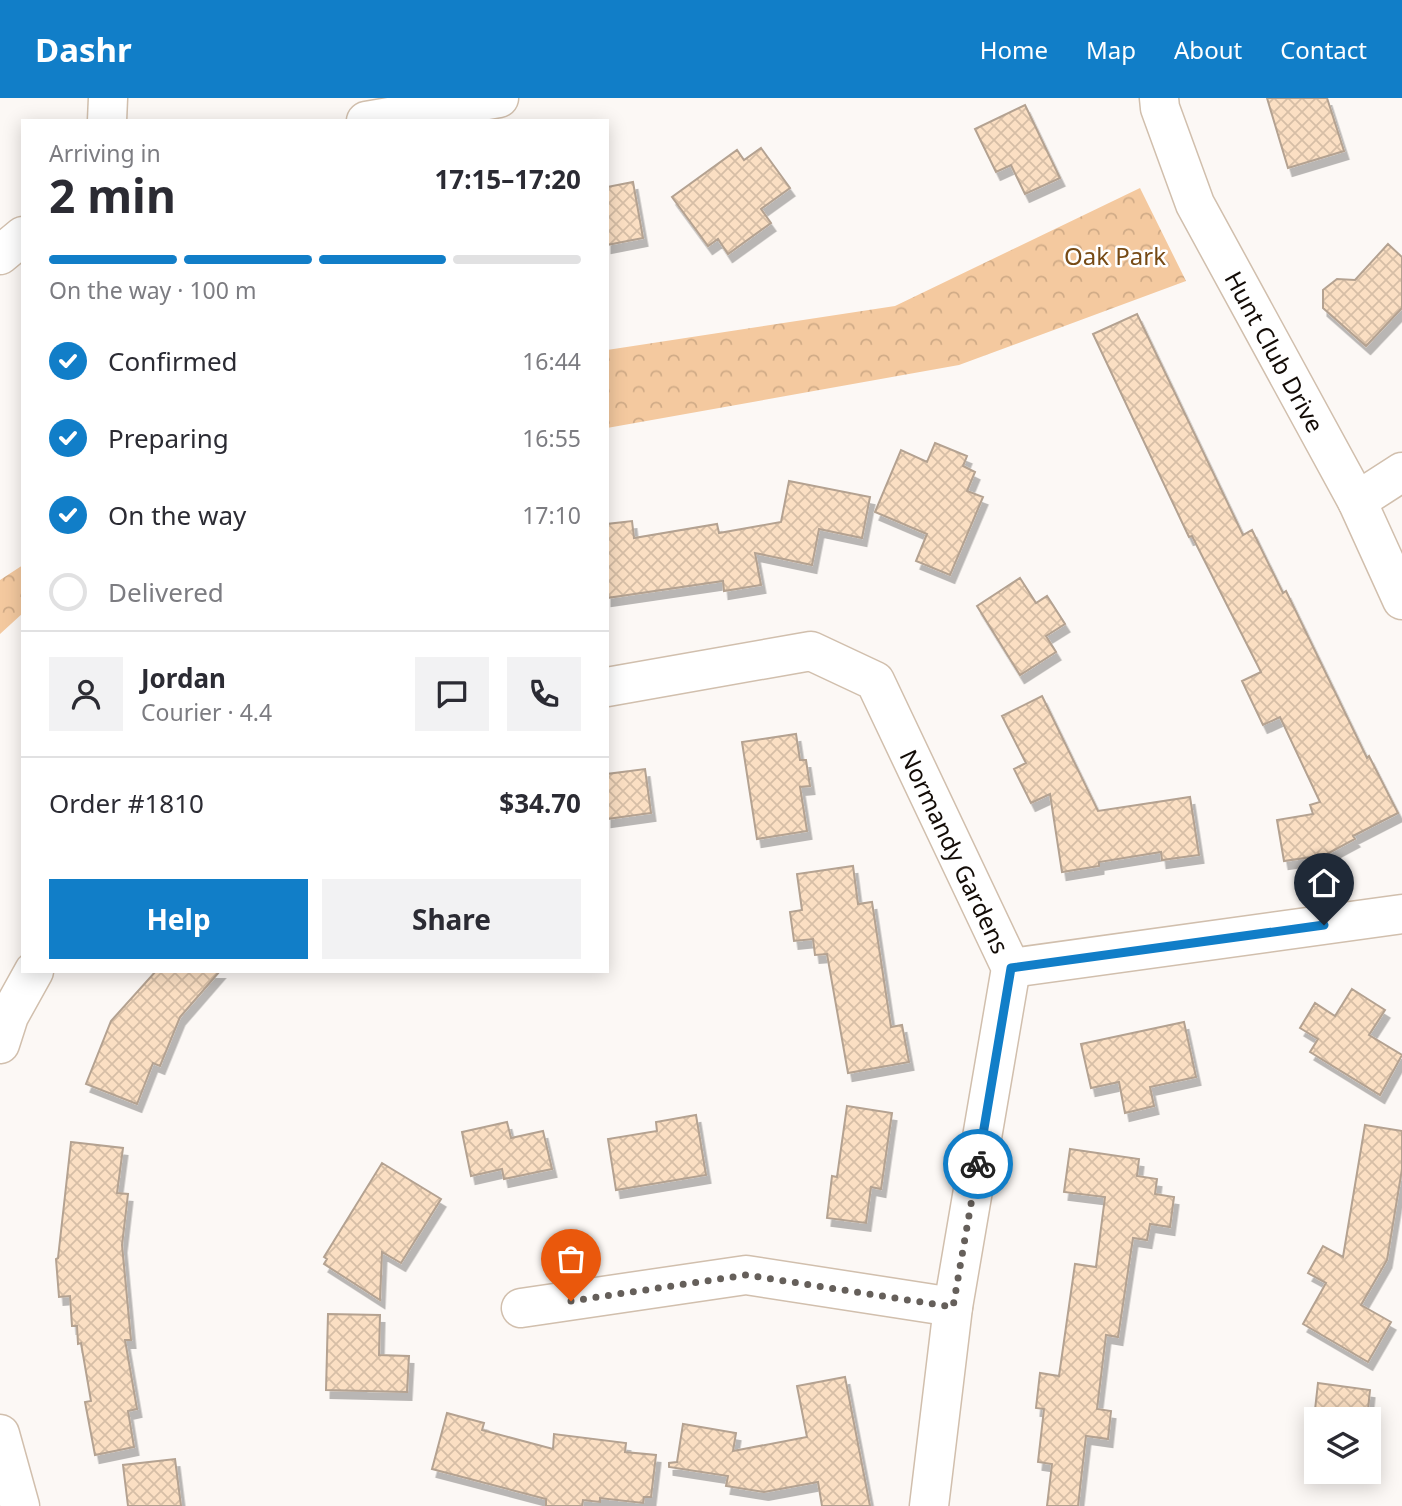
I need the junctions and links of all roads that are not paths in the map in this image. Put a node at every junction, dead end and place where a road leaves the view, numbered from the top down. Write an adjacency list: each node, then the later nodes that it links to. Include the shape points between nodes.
1 (108, 98): 4 (street)
2 (499, 98): 5 (street)
3 (1159, 98): 9 (street, Hunt Club Drive, via 1195,204)
4 (107, 119)
5 (378, 119)
6 (21, 238): 7 (street)
7 (0, 255)
8 (1402, 472): 9 (street)
9 (1357, 501): 10 (street, Hunt Club Drive)
10 (1402, 600)
11 (609, 687): 13 (street, Normandy Gardens, via 811,651 875,681)
12 (1402, 914): 13 (street)
13 (1011, 968): 16 (street, Normandy Gardens)
14 (33, 973): 15 (street, via 9,1016)
15 (0, 1044)
16 (953, 1307): 17 (street, via 746,1275); 20 (street, Normandy Gardens)
17 (521, 1308)
18 (0, 1434): 19 (street)
19 (20, 1506)
20 (929, 1506)

